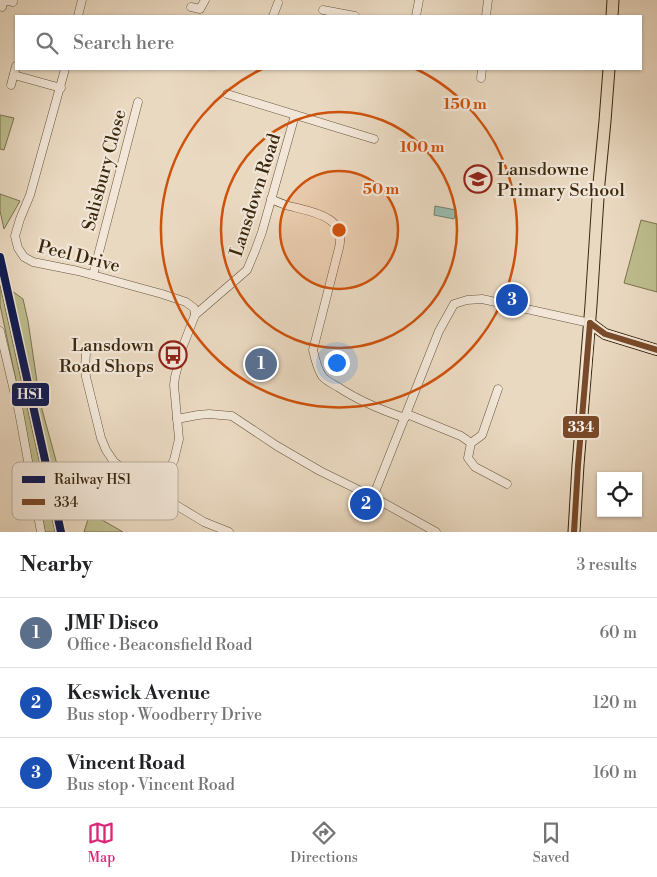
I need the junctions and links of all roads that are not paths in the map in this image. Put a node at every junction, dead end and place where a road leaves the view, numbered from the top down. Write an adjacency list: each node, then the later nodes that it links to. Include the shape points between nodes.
1 (82, 0): 11 (street)
2 (205, 0): 9 (street, via 200,9)
3 (419, 0): 14 (street)
4 (488, 0): 15 (street)
5 (613, 0): 16 (main road)
6 (276, 1): 12 (street)
7 (13, 2): 8 (street)
8 (3, 3)
9 (191, 7)
10 (323, 10): 13 (street)
11 (78, 15)
12 (273, 15)
13 (350, 15)
14 (416, 15)
15 (486, 15)
16 (612, 15)
17 (15, 70): 21 (street)
18 (65, 70): 24 (street, Peel Drive)
19 (482, 70): 22 (street)
20 (609, 70): 32 (main road)
21 (14, 75): 23 (street); 24 (street)
22 (481, 78)
23 (11, 85)
24 (61, 88): 30 (street, Peel Drive, via 15,236 24,257 33,262)
25 (227, 94): 27 (street)
26 (138, 102): 30 (street, Salisbury Close)
27 (295, 114): 28 (street); 29 (street, Lansdown Road)
28 (374, 140)
29 (271, 199): 31 (street, Lansdown Road, via 247,270); 37 (street, via 326,217 337,226 340,234 340,248 313,350 324,378 378,409)
30 (93, 275): 31 (street, Peel Drive, via 186,302 194,308)
31 (195, 314): 38 (street, Lansdown Road, via 174,378)
32 (590, 323): 34 (street, via 605,334); 37 (street, via 482,299 454,304 439,330); 48 (main road)
33 (0, 330): 40 (street)
34 (657, 350)
35 (86, 353): 41 (street, via 86,377 101,438)
36 (498, 389): 39 (street, via 482,435)
37 (406, 416): 39 (street, via 461,436); 44 (street)
38 (177, 420): 42 (street, Lansdown Road, via 179,439); 44 (street, via 209,414 232,416 320,471)
39 (471, 443): 43 (street, via 468,458 475,467)
40 (28, 462)
41 (114, 462)
42 (173, 462)
43 (507, 484)
44 (373, 497): 47 (street)
45 (178, 506): 46 (street, via 204,522)
46 (230, 532)
47 (436, 532)
48 (574, 532)

